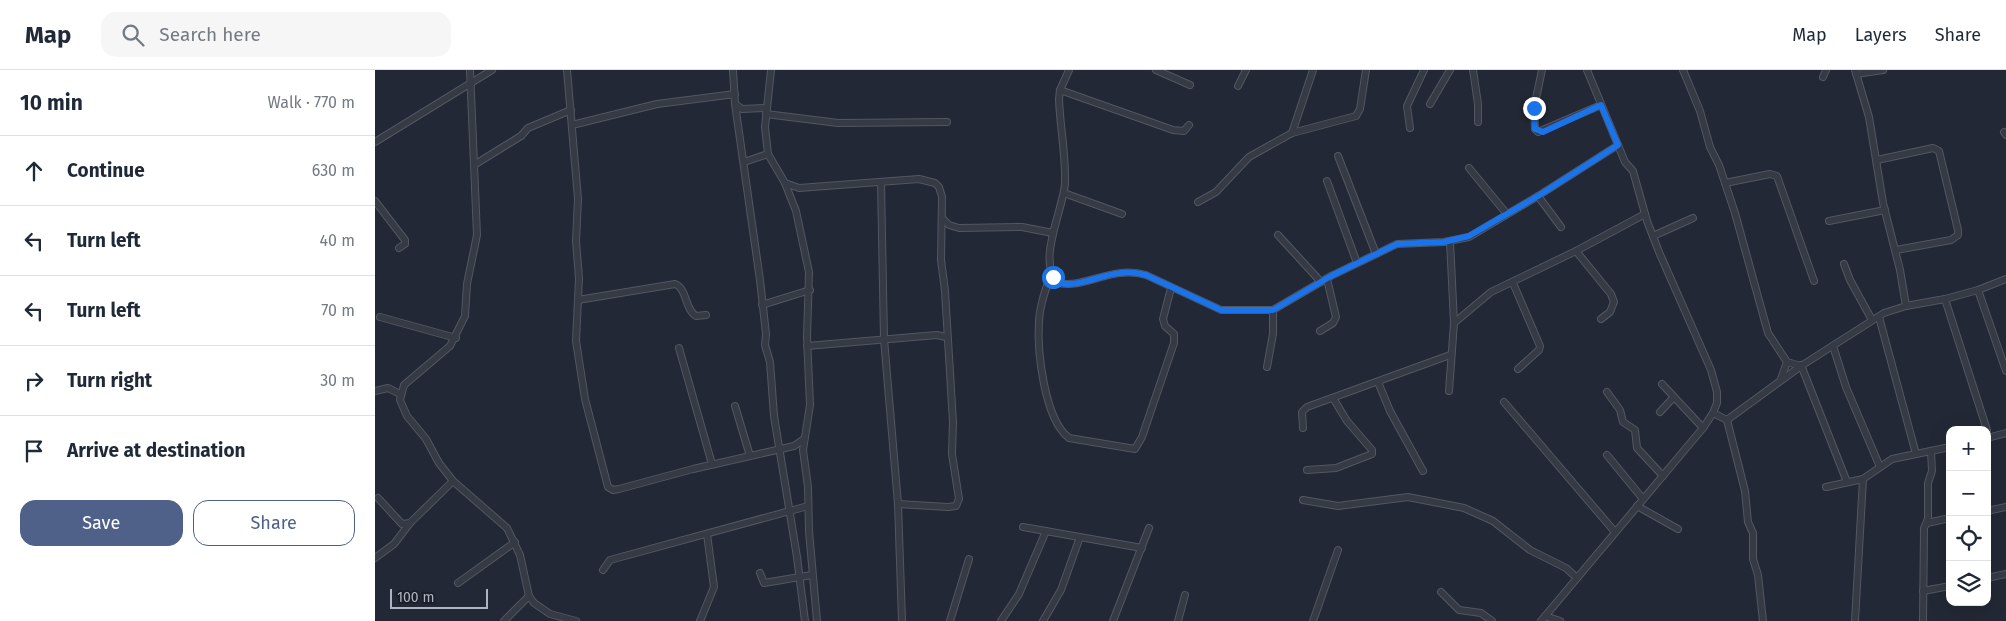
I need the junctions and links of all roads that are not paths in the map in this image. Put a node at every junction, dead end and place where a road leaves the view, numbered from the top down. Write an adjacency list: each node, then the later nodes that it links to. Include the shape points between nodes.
1 (470, 70): 21 (street)
2 (492, 70): 21 (street)
3 (567, 70): 30 (street)
4 (733, 70): 25 (street)
5 (771, 70): 31 (street)
6 (1069, 70): 24 (street)
7 (1156, 70): 22 (street)
8 (1246, 70): 23 (street)
9 (1313, 70): 38 (street)
10 (1366, 70): 38 (street, via 1356,116)
11 (1424, 70): 37 (street, via 1407,106)
12 (1450, 70): 27 (street)
13 (1473, 70): 34 (street)
14 (1541, 70): 28 (street, via 1534,108 1538,132)
15 (1587, 70): 28 (street)
16 (1683, 70): 50 (street)
17 (1827, 70): 20 (street)
18 (1883, 70): 19 (street)
19 (1855, 72): 43 (street, via 1869,117)
20 (1823, 77)
21 (470, 83): 39 (street); 45 (street, via 474,118)
22 (1190, 85)
23 (1238, 86)
24 (1060, 90): 36 (street, via 1180,132); 52 (street)
25 (735, 94): 26 (street); 35 (street, via 657,104)
26 (735, 104): 29 (street); 32 (street)
27 (1430, 104)
28 (1601, 105): 40 (street)
29 (742, 109): 31 (street); 32 (street)
30 (571, 110): 35 (street); 45 (street, via 528,128 521,136)
31 (766, 111): 33 (street, via 838,123); 41 (street)
32 (737, 116): 44 (street)
33 (947, 122)
34 (1478, 122)
35 (572, 125): 86 (street, via 578,199)
36 (1189, 125)
37 (1410, 128)
38 (1292, 133): 56 (street, via 1249,157 1216,192)
39 (375, 142)
40 (1618, 145): 53 (street); 60 (street, via 1633,171)
41 (768, 154): 44 (street); 49 (street)
42 (1338, 156): 74 (street)
43 (1877, 160): 57 (street); 72 (street, via 1933,148 1939,150 1959,230 1951,240)
44 (743, 162): 87 (street)
45 (473, 165): 100 (street, via 477,235 467,284 465,316)
46 (1469, 168): 58 (street)
47 (1327, 181): 75 (street)
48 (881, 182): 51 (street); 62 (street, via 919,179 935,183 941,192); 101 (street)
49 (785, 183): 51 (street); 55 (street)
50 (1725, 183): 80 (street, via 1770,174 1777,176); 106 (street, via 1768,333)
51 (799, 188): 55 (street)
52 (1065, 193): 59 (street); 67 (street)
53 (1538, 196): 58 (street); 65 (street)
54 (375, 201): 71 (street, via 405,240)
55 (793, 202): 83 (street, via 807,257)
56 (1199, 202)
57 (1885, 210): 63 (street); 72 (street)
58 (1507, 213): 70 (street, via 1477,232)
59 (1122, 214)
60 (1645, 214): 69 (street); 73 (street)
61 (1693, 218): 69 (street)
62 (943, 219): 64 (street); 66 (street)
63 (1829, 221)
64 (949, 225): 66 (street); 67 (street, via 959,228 1022,227)
65 (1561, 227)
66 (941, 233): 96 (street)
67 (1053, 233): 77 (street)
68 (1278, 235): 79 (street)
69 (1653, 236): 123 (street, via 1711,370 1717,398)
70 (1450, 241): 74 (street, via 1401,242); 95 (street)
71 (399, 248)
72 (1895, 250): 88 (street)
73 (1576, 251): 81 (street); 93 (street, via 1614,302 1610,312)
74 (1376, 254): 75 (street)
75 (1357, 263): 79 (street)
76 (1844, 264): 94 (street, via 1849,280)
77 (1052, 272): 82 (street, via 1056,280 1066,284 1123,271 1135,272); 82 (street, via 1043,294 1039,321 1040,359 1056,422 1069,438 1135,449 1174,343 1174,334 1165,326 1163,318)
78 (2006, 279): 84 (street)
79 (1324, 280): 89 (street); 97 (street, via 1335,317 1333,323)
80 (1814, 281)
81 (1513, 283): 95 (street, via 1483,298); 109 (street, via 1540,346)
82 (1171, 288): 89 (street, via 1221,310)
83 (809, 290): 87 (street); 102 (street)
84 (1978, 290): 85 (street); 110 (street)
85 (1945, 299): 88 (street); 125 (street)
86 (578, 300): 90 (street, via 675,284 680,287 691,313); 139 (street, via 577,350 585,399 607,487 619,490)
87 (762, 305): 133 (street, via 774,416)
88 (1906, 306): 92 (street)
89 (1273, 310): 108 (street, via 1273,334)
90 (706, 315)
91 (379, 317): 100 (street)
92 (1879, 317): 94 (street); 136 (street)
93 (1601, 319)
94 (1872, 320): 103 (street)
95 (1454, 323): 105 (street)
96 (946, 327): 98 (street); 99 (street)
97 (1320, 331)
98 (937, 335): 99 (street); 101 (street)
99 (946, 337): 151 (street, via 953,422 952,454 959,499 956,506 948,507)
100 (456, 338): 117 (street, via 411,378)
101 (884, 338): 102 (street); 151 (street)
102 (807, 346): 130 (street, via 810,405)
103 (1833, 346): 107 (street); 140 (street, via 1846,387)
104 (679, 348): 139 (street)
105 (1450, 355): 112 (street); 115 (street)
106 (1787, 362): 107 (street); 111 (street)
107 (1801, 365): 111 (street); 146 (street)
108 (1267, 367)
109 (1518, 369)
110 (2006, 371)
111 (1781, 379): 124 (street)
112 (1378, 382): 118 (street); 142 (street)
113 (1662, 384): 119 (street)
114 (375, 391): 117 (street, via 388,388)
115 (1449, 391)
116 (1607, 392): 143 (street, via 1623,422 1635,430 1640,454)
117 (400, 394): 145 (street, via 402,408)
118 (1333, 398): 126 (street, via 1304,409); 141 (street, via 1372,454 1337,468)
119 (1673, 398): 122 (street); 127 (street)
120 (1504, 402): 164 (street)
121 (735, 406): 138 (street)
122 (1660, 412)
123 (1713, 413): 124 (street); 127 (street)
124 (1727, 420): 200 (street, via 1753,533 1753,559)
125 (1985, 426)
126 (1303, 428)
127 (1703, 428): 143 (street)
128 (2006, 433): 129 (street)
129 (1991, 434)
130 (804, 438): 131 (street); 134 (street)
131 (794, 446): 133 (street); 134 (street)
132 (1946, 448): 135 (street)
133 (781, 449): 138 (street); 155 (street)
134 (803, 450): 152 (street)
135 (1931, 451): 136 (street); 158 (street)
136 (1916, 454): 140 (street, via 1892,459)
137 (1607, 455): 149 (street)
138 (750, 456): 139 (street)
139 (712, 464)
140 (1880, 467): 144 (street)
141 (1307, 470)
142 (1423, 471)
143 (1663, 476): 149 (street)
144 (1863, 479): 146 (street); 201 (street)
145 (453, 481): 159 (street); 167 (street, via 500,521)
146 (1847, 482): 147 (street)
147 (1826, 487)
148 (378, 498): 159 (street, via 402,524)
149 (1643, 499): 153 (street)
150 (1303, 500): 178 (street, via 1338,506 1408,497 1464,508 1493,522 1530,550 1566,568)
151 (898, 504): 191 (street)
152 (808, 506): 155 (street); 175 (street)
153 (1637, 506): 162 (street); 164 (street)
154 (2006, 507): 156 (street)
155 (789, 510): 165 (street); 176 (street)
156 (1991, 510)
157 (1946, 519): 158 (street)
158 (1927, 523): 181 (street, via 1924,526)
159 (409, 524): 170 (street, via 394,544)
160 (1023, 527): 163 (street)
161 (1149, 528): 168 (street)
162 (1678, 529)
163 (1046, 531): 166 (street); 193 (street, via 1019,594)
164 (1615, 532): 178 (street)
165 (707, 534): 172 (street, via 610,560); 188 (street, via 714,587)
166 (1080, 537): 168 (street); 194 (street, via 1061,590)
167 (515, 542): 179 (street); 184 (street)
168 (1142, 548): 195 (street)
169 (1338, 550): 197 (street)
170 (375, 558)
171 (969, 559): 192 (street)
172 (603, 570)
173 (760, 573): 176 (street, via 764,582)
174 (2006, 574): 177 (street)
175 (813, 575): 176 (street); 190 (street)
176 (800, 577): 189 (street)
177 (1991, 577)
178 (1577, 578): 185 (street)
179 (458, 583)
180 (1946, 587): 181 (street)
181 (1923, 591): 202 (street)
182 (1441, 592): 198 (street, via 1459,610 1481,613)
183 (1185, 595): 196 (street)
184 (529, 596): 186 (street); 187 (street, via 550,614)
185 (1543, 619): 199 (street)
186 (505, 621)
187 (576, 621)
188 (700, 621)
189 (805, 621)
190 (817, 621)
191 (902, 621)
192 (950, 621)
193 (1001, 621)
194 (1043, 621)
195 (1113, 621)
196 (1178, 621)
197 (1313, 621)
198 (1492, 621)
199 (1560, 621)
200 (1763, 621)
201 (1855, 621)
202 (1923, 621)

